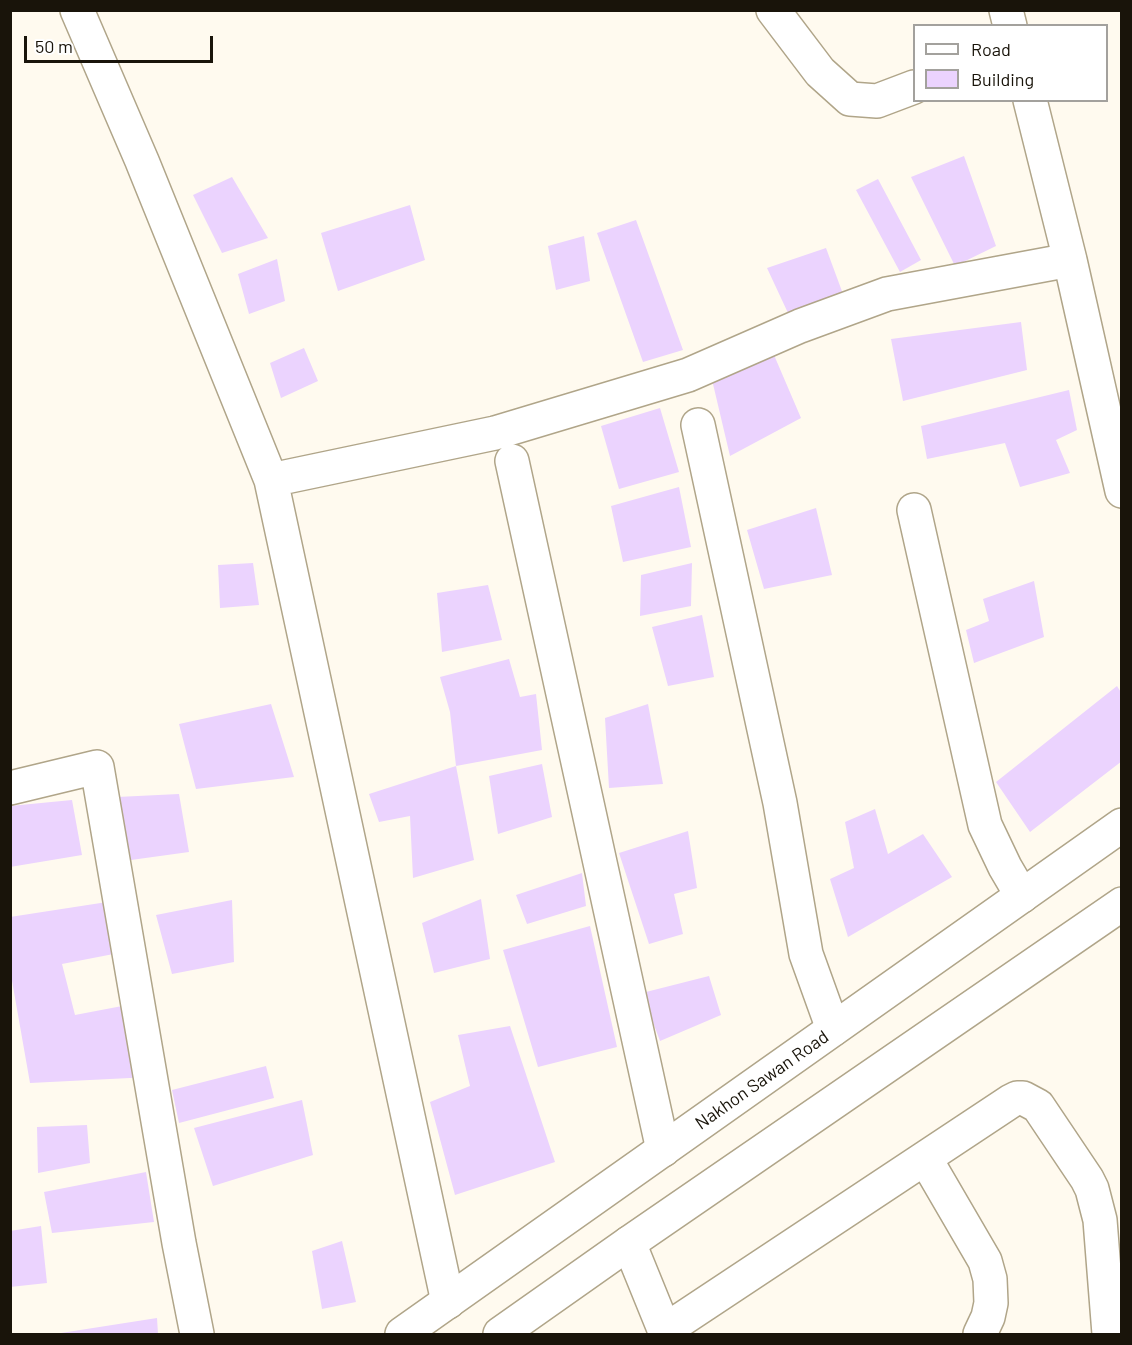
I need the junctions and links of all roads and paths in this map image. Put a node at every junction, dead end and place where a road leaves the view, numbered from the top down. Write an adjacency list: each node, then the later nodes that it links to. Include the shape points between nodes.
1 (77, 10): 8 (street)
2 (773, 10): 3 (street, via 820,72 850,99 877,101)
3 (913, 88)
4 (1030, 102): 5 (street)
5 (1070, 260): 8 (street, via 887,294 687,375 518,427); 9 (street)
6 (698, 425): 15 (street, via 780,804 806,954)
7 (512, 461): 16 (street)
8 (271, 480): 20 (street)
9 (1122, 491)
10 (914, 510): 13 (street, via 985,825)
11 (10, 788): 22 (street, via 97,767)
12 (1122, 825): 13 (street, Nakhon Sawan Road)
13 (1022, 896): 15 (street, Nakhon Sawan Road)
14 (1116, 917): 19 (street)
15 (833, 1029): 16 (street, Nakhon Sawan Road)
16 (663, 1150): 20 (street, Nakhon Sawan Road)
17 (925, 1158): 18 (street, via 1011,1101 1023,1098 1038,1106 1092,1189); 21 (street); 25 (street, via 985,1261 991,1303)
18 (1110, 1204): 26 (street, via 1100,1220)
19 (629, 1243): 21 (street); 24 (street)
20 (448, 1302): 23 (street, Nakhon Sawan Road)
21 (665, 1333)
22 (197, 1335)
23 (402, 1335)
24 (500, 1335)
25 (980, 1335)
26 (1109, 1335)

